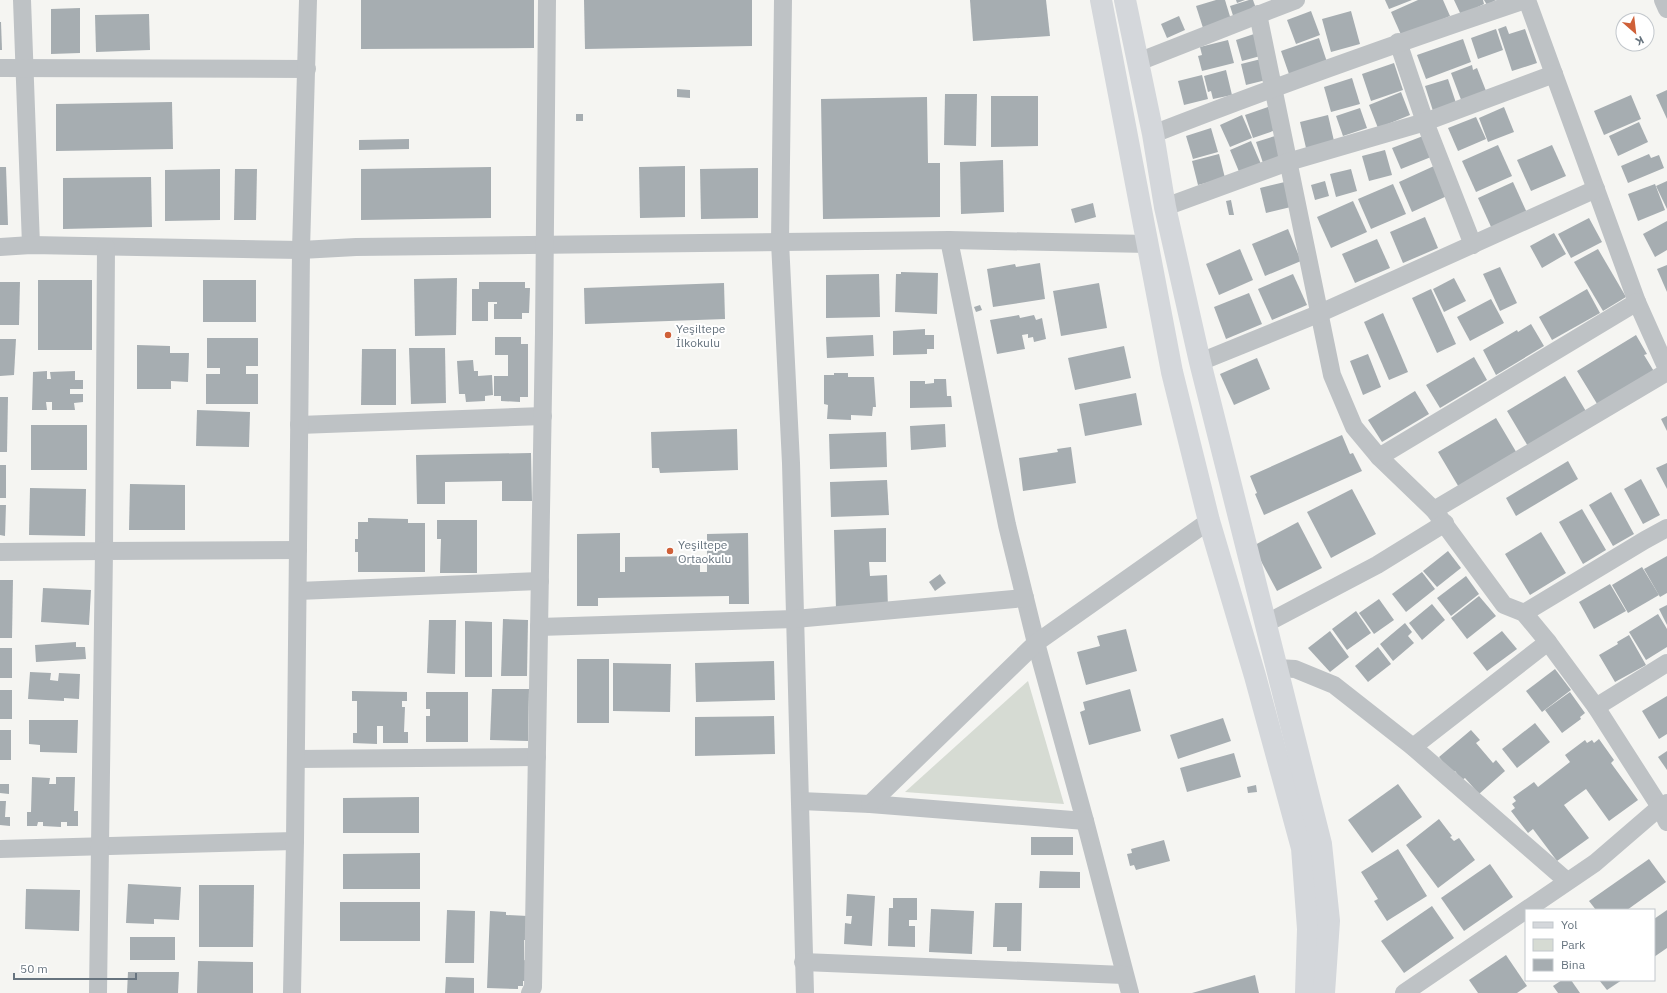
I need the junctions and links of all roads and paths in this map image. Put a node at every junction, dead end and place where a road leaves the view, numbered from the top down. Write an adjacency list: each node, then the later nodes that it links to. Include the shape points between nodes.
1 (22, 0): 14 (street)
2 (308, 0): 16 (street)
3 (547, 0): 28 (street)
4 (783, 0): 25 (street)
5 (1101, 0): 26 (main road)
6 (1125, 0): 13 (main road)
7 (1296, 0): 11 (street)
8 (1526, 0): 12 (street); 17 (street)
9 (1663, 0): 10 (street)
10 (1667, 9)
11 (1258, 14): 13 (street); 18 (street)
12 (1398, 42): 18 (street); 19 (street)
13 (1138, 62): 20 (main road)
14 (24, 67): 15 (street); 16 (street); 27 (street)
15 (0, 68)
16 (306, 69): 32 (street)
17 (1554, 74): 19 (street); 22 (street)
18 (1274, 87): 20 (street); 21 (street)
19 (1425, 122): 21 (street); 29 (street)
20 (1153, 134): 23 (main road)
21 (1288, 162): 23 (street); 34 (street)
22 (1596, 189): 29 (street); 33 (street)
23 (1165, 207): 35 (main road)
24 (949, 240): 25 (street); 26 (street); 48 (street, via 1007,525)
25 (780, 242): 28 (street); 50 (street, via 791,455)
26 (1148, 244): 41 (main road, via 1172,372)
27 (31, 245): 30 (street); 31 (street)
28 (544, 245): 32 (street); 37 (street)
29 (1472, 245): 34 (street)
30 (0, 246)
31 (106, 247): 32 (street); 44 (street)
32 (301, 250): 38 (street)
33 (1638, 302): 36 (street); 39 (street)
34 (1318, 314): 35 (street); 39 (street, via 1332,375 1354,427)
35 (1200, 362): 51 (main road)
36 (1667, 371): 40 (street)
37 (543, 416): 38 (street); 46 (street)
38 (299, 425): 43 (street)
39 (1379, 458): 40 (street)
40 (1440, 517): 49 (street, via 1494,593 1504,604); 51 (street, via 1377,565)
41 (1209, 521): 54 (street); 78 (main road, via 1302,848 1308,929)
42 (1667, 528): 49 (street)
43 (298, 550): 44 (street); 47 (street)
44 (104, 551): 45 (street); 66 (street)
45 (0, 552)
46 (540, 581): 47 (street); 52 (street)
47 (298, 591): 60 (street)
48 (1025, 598): 50 (street); 54 (street)
49 (1524, 613): 53 (street)
50 (795, 619): 52 (street); 61 (street)
51 (1265, 624): 56 (main road)
52 (539, 627): 59 (street)
53 (1548, 642): 57 (street); 58 (street)
54 (1036, 643): 62 (street); 64 (street)
55 (1667, 662): 57 (street)
56 (1277, 668): 58 (street, via 1295,669 1334,685); 79 (main road, via 1321,844 1330,921)
57 (1596, 707): 63 (street)
58 (1413, 747): 68 (street)
59 (537, 757): 60 (street); 75 (street, via 533,987)
60 (296, 760): 65 (street)
61 (800, 801): 62 (street); 71 (street)
62 (870, 804): 64 (street)
63 (1664, 811): 68 (street)
64 (1085, 821): 72 (street)
65 (295, 841): 66 (street); 74 (street)
66 (100, 846): 67 (street); 73 (street)
67 (0, 849)
68 (1567, 881): 69 (street)
69 (1526, 909)
70 (1525, 910): 80 (street)
71 (803, 962): 72 (street); 76 (street)
72 (1124, 975): 77 (street)
73 (98, 993)
74 (292, 993)
75 (530, 993)
76 (805, 993)
77 (1130, 993)
78 (1306, 993)
79 (1324, 993)
80 (1404, 993)

